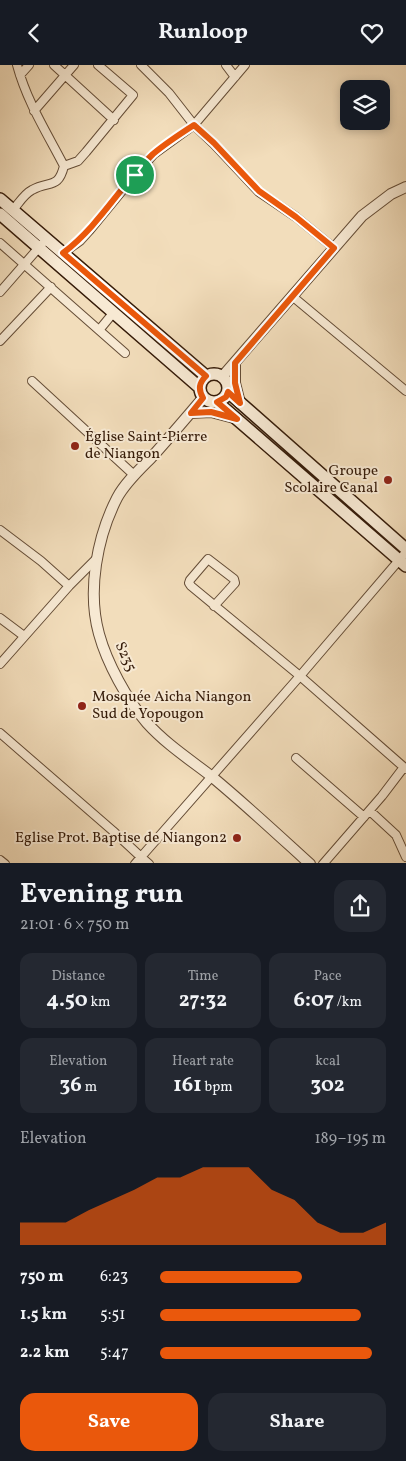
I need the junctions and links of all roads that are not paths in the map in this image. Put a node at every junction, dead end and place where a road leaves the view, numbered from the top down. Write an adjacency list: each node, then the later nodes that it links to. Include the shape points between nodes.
1 (17, 65): 9 (street)
2 (29, 65): 9 (street)
3 (54, 65): 10 (street)
4 (74, 65): 10 (street)
5 (98, 65): 13 (street, via 133,95)
6 (141, 65): 14 (street, via 170,93)
7 (226, 65): 11 (street)
8 (245, 65): 11 (street)
9 (20, 75): 12 (street)
10 (65, 75): 12 (street); 13 (street)
11 (235, 77): 14 (street)
12 (34, 111): 15 (street)
13 (114, 119): 15 (street, via 78,161)
14 (194, 125): 22 (street, via 259,191); 23 (street, via 154,154 80,241)
15 (64, 166): 18 (street, via 56,182 30,190)
16 (406, 187): 22 (street, via 362,216)
17 (0, 199): 18 (main road)
18 (13, 210): 21 (main road)
19 (0, 214): 21 (main road)
20 (0, 243): 24 (street)
21 (43, 243): 23 (main road); 24 (street); 28 (main road)
22 (334, 248): 27 (street)
23 (63, 253): 33 (main road)
24 (25, 265): 25 (street); 26 (street)
25 (51, 287): 29 (street); 30 (street)
26 (0, 291)
27 (292, 296): 32 (street); 36 (street)
28 (114, 312): 29 (street); 38 (main road)
29 (100, 329): 31 (street)
30 (0, 341)
31 (125, 353)
32 (235, 363): 34 (street); 40 (street)
33 (206, 376): 34 (main road); 38 (main road)
34 (222, 377): 37 (main road)
35 (32, 381): 43 (street)
36 (405, 388)
37 (228, 392): 39 (main road); 40 (main road)
38 (201, 393): 39 (main road, via 212,403); 41 (street, S235)
39 (217, 402): 42 (main road)
40 (240, 403): 45 (main road)
41 (191, 413): 42 (street, via 211,412); 43 (street, S235)
42 (237, 419): 45 (main road)
43 (134, 475): 46 (street, S235, via 111,510)
44 (0, 530): 47 (street)
45 (404, 557): 52 (street)
46 (97, 558): 47 (street); 56 (street, S235, via 94,604 99,634 118,679 148,723)
47 (69, 586): 50 (street)
48 (214, 606): 48 (street, via 235,583 208,559 189,583); 52 (street)
49 (0, 618): 50 (street)
50 (24, 636): 51 (street)
51 (0, 664)
52 (300, 677): 55 (street); 56 (street)
53 (0, 733): 59 (street)
54 (296, 758): 58 (street)
55 (405, 768): 57 (street)
56 (212, 777): 59 (street); 65 (street, S235)
57 (370, 811): 58 (street); 60 (street, via 396,835)
58 (364, 817): 66 (street)
59 (141, 857): 63 (street); 64 (street)
60 (406, 857)
61 (0, 860): 62 (street)
62 (5, 863)
63 (135, 863)
64 (149, 863)
65 (310, 863)
66 (323, 863)

